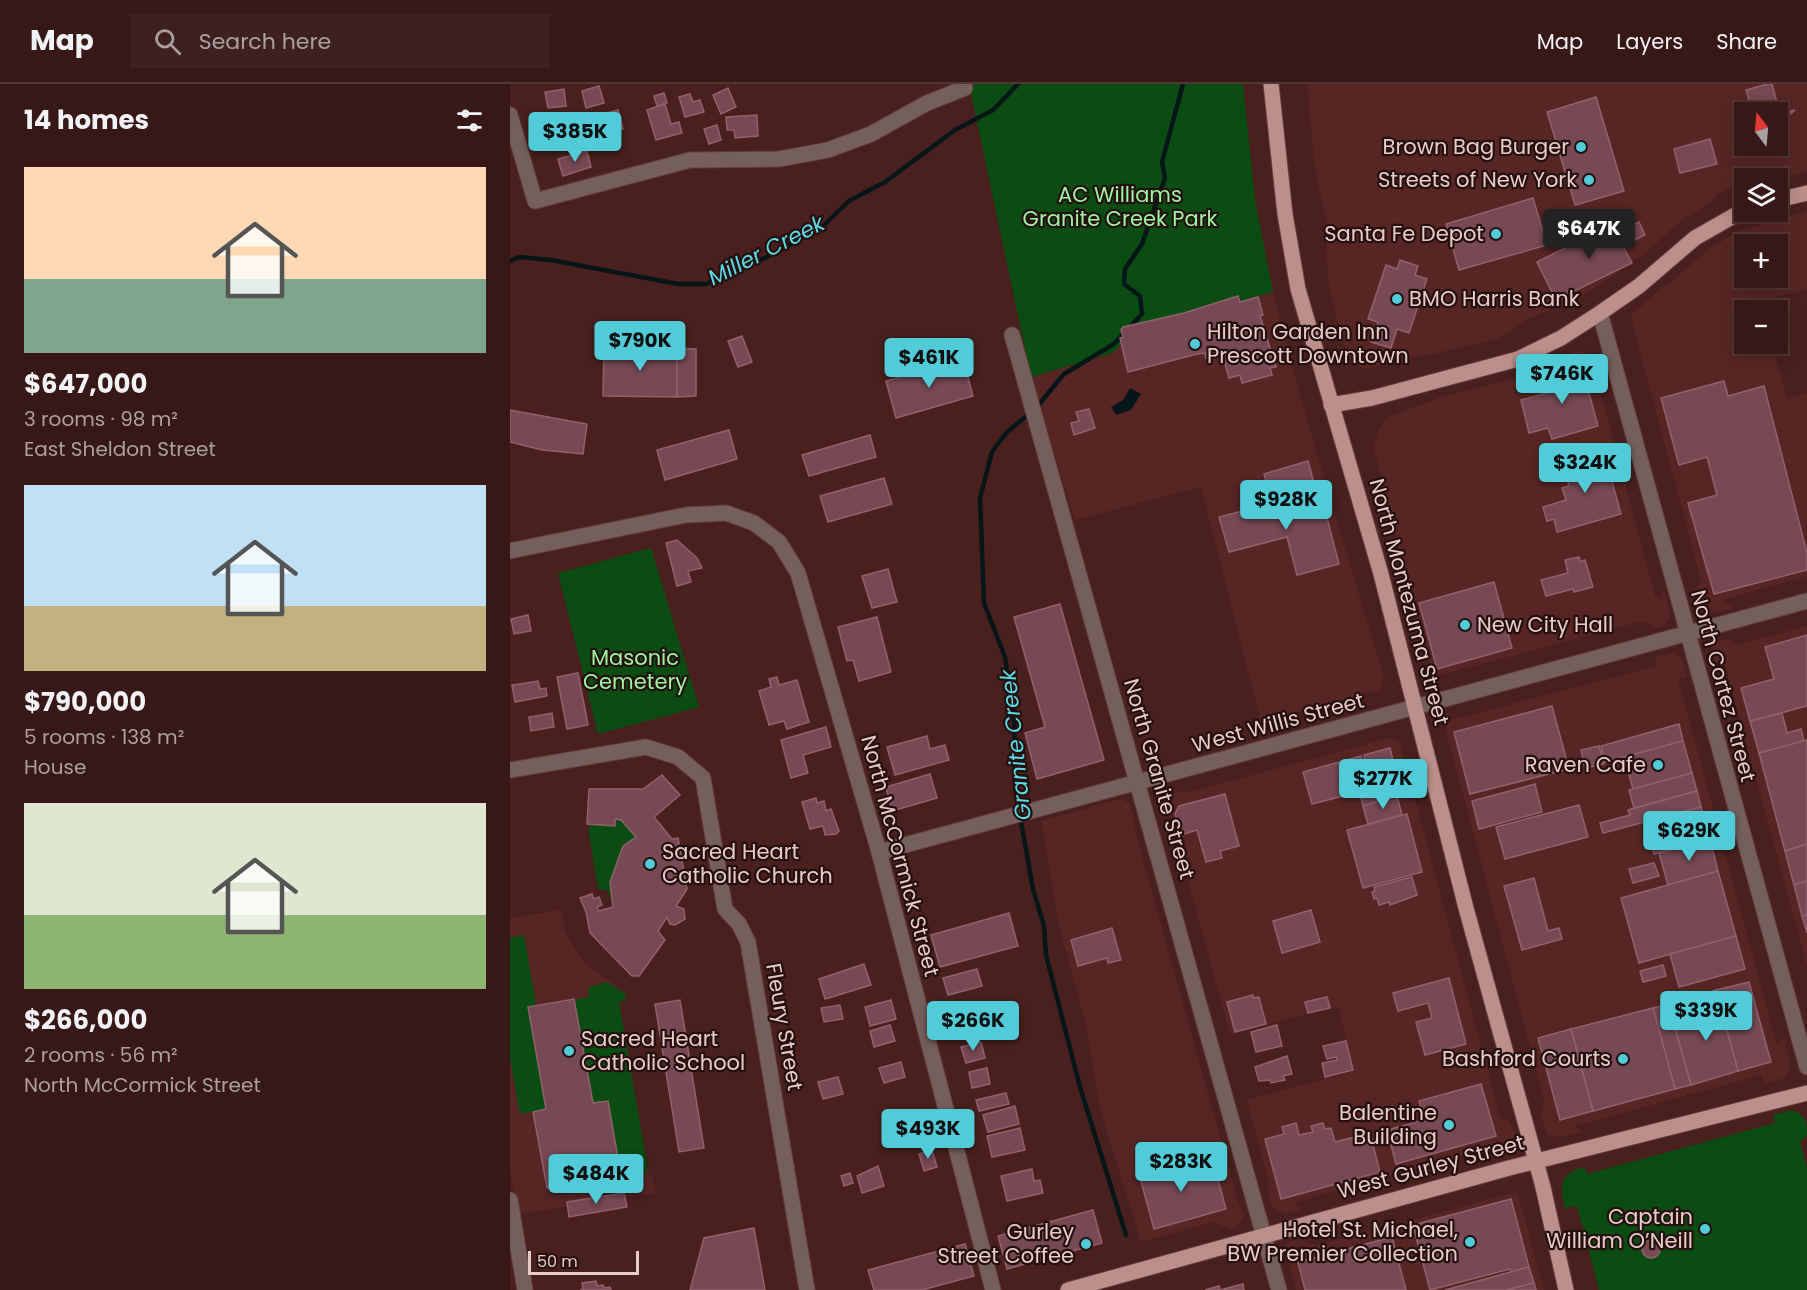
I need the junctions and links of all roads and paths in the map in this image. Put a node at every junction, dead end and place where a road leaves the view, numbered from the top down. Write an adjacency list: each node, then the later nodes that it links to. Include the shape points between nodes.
1 (1271, 84): 9 (main road, North Montezuma Street, via 1285,214 1298,289)
2 (965, 88): 3 (street, via 828,150 779,159 690,160 535,201)
3 (510, 116)
4 (1807, 193): 5 (main road)
5 (1788, 198)
6 (1734, 216): 7 (main road, via 1695,238)
7 (1600, 313): 9 (main road, via 1518,359); 12 (street, North Cortez Street)
8 (1012, 335): 15 (street, North Granite Street)
9 (1331, 405): 13 (main road, North Montezuma Street)
10 (510, 551): 16 (street, North McCormick Street, via 686,515 726,513 754,523 779,542 798,573)
11 (1807, 601): 12 (street, West Willis Street)
12 (1687, 633): 13 (street, West Willis Street); 17 (street, North Cortez Street)
13 (1415, 707): 15 (street, West Willis Street); 19 (main road, North Montezuma Street)
14 (510, 771): 23 (street, Fleury Street, via 646,747 678,758 703,778 725,909 748,942)
15 (1138, 781): 16 (street, West Willis Street); 21 (street, North Granite Street)
16 (879, 852): 24 (street, North McCormick Street)
17 (1807, 1067)
18 (1807, 1093): 19 (main road, West Gurley Street)
19 (1535, 1161): 21 (main road, West Gurley Street); 27 (main road, North Montezuma Street)
20 (510, 1200): 22 (street)
21 (1263, 1234): 25 (main road, West Gurley Street); 26 (street, North Granite Street)
22 (525, 1290)
23 (807, 1290)
24 (993, 1290)
25 (1068, 1290)
26 (1279, 1290)
27 (1566, 1290)

